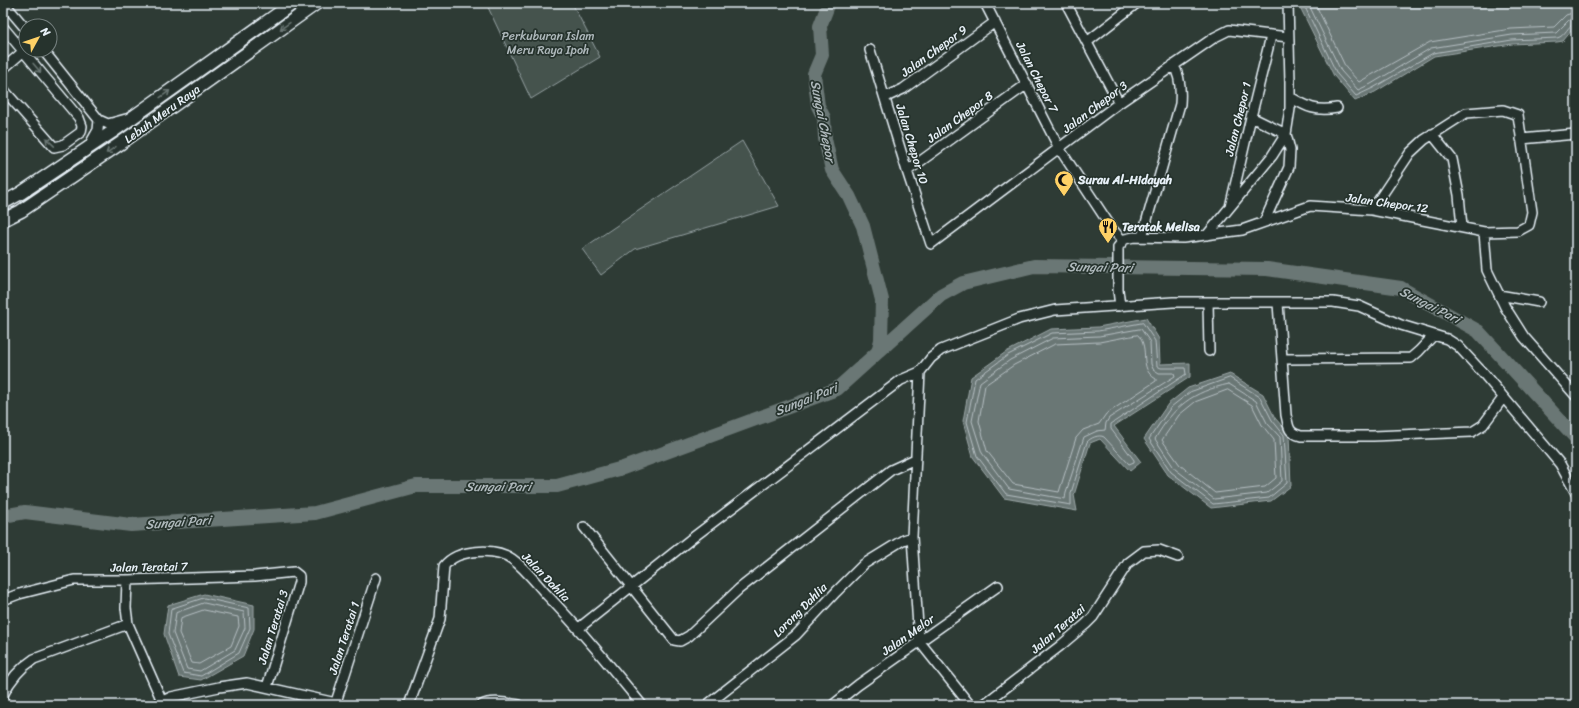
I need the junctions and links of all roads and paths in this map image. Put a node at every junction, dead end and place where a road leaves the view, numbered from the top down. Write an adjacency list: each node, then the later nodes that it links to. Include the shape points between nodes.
1 (4, 3): 8 (street)
2 (293, 3): 27 (main road, Lebuh Meru Raya, one-way to 2)
3 (317, 3): 40 (main road, Lebuh Meru Raya, one-way to 40, via 121,143 21,211)
4 (985, 3): 9 (street, Jalan Chepor 7)
5 (1066, 3): 13 (street)
6 (1137, 3): 13 (street)
7 (1288, 3): 12 (street)
8 (18, 20)
9 (995, 22): 21 (street, Jalan Chepor 7); 24 (street, Jalan Chepor 9, via 903,89)
10 (3, 28): 14 (street)
11 (1272, 36): 12 (street, Jalan Chepor 3); 19 (street, Jalan Chepor 3, via 1229,30); 28 (street, Jalan Chepor 1)
12 (1288, 37): 23 (street)
13 (1087, 42): 25 (street)
14 (18, 43)
15 (870, 50): 24 (street, Jalan Chepor 10)
16 (18, 56): 20 (street)
17 (31, 58): 22 (street, one-way to 22, via 79,118 81,132 63,145 54,147)
18 (49, 58): 29 (street)
19 (1173, 64): 25 (street, Jalan Chepor 3); 45 (street, via 1180,86 1180,104)
20 (3, 69)
21 (1027, 84): 34 (street, Jalan Chepor 7); 36 (street, Jalan Chepor 8)
22 (3, 89)
23 (1290, 97): 26 (street, via 1318,110); 30 (street)
24 (886, 98): 36 (street, Jalan Chepor 10)
25 (1119, 103): 34 (street, Jalan Chepor 3)
26 (1337, 108)
27 (134, 117): 29 (street, via 108,124); 35 (main road, Lebuh Meru Raya)
28 (1251, 117): 30 (street); 38 (street, Jalan Chepor 1)
29 (99, 120): 35 (street, via 93,141)
30 (1286, 134): 38 (street, Jalan Chepor 1, via 1272,156); 41 (street, via 1290,150 1289,167)
31 (1432, 134): 33 (street, Jalan Chepor 12, via 1466,113 1503,110 1518,115); 39 (street, via 1410,153); 42 (street, via 1452,159)
32 (1576, 134): 33 (street)
33 (1521, 139): 43 (street, Jalan Chepor 12, via 1532,212 1529,225 1518,231)
34 (1059, 148): 46 (street, Jalan Chepor 7); 47 (street, Jalan Chepor 3)
35 (84, 151): 37 (main road, Lebuh Meru Raya, via 21,194)
36 (907, 171): 47 (street, Jalan Chepor 10)
37 (3, 203)
38 (1230, 207): 44 (street, Jalan Chepor 1)
39 (1372, 210): 41 (street, Jalan Chepor 12, via 1310,206); 42 (street, Jalan Chepor 12)
40 (3, 220)
41 (1264, 222): 44 (street, Jalan Chepor 12, via 1242,230)
42 (1462, 227): 43 (street, Jalan Chepor 12)
43 (1484, 232): 48 (street, via 1486,266)
44 (1207, 235): 45 (street, Jalan Chepor 12, via 1183,238)
45 (1142, 236): 46 (street, Jalan Chepor 12)
46 (1123, 241): 52 (street, via 1118,247)
47 (931, 244)
48 (1499, 295): 51 (street); 57 (street, via 1524,337)
49 (1208, 302): 50 (street); 52 (street); 54 (street)
50 (1278, 302): 53 (street, via 1333,302 1359,306); 55 (street)
51 (1539, 302)
52 (1120, 306): 56 (street, via 1055,310 1024,318 941,350 930,358)
53 (1433, 336): 55 (street, via 1411,358); 58 (street, via 1447,339 1458,346)
54 (1209, 351)
55 (1282, 359): 58 (street, via 1289,429 1293,434 1301,436 1472,432 1484,425)
56 (920, 372): 59 (street); 68 (street, via 901,380 642,577)
57 (1576, 396)
58 (1503, 398): 60 (street, via 1560,464)
59 (915, 459): 62 (street); 68 (street, via 891,470 739,588 689,636 680,641 674,640)
60 (1576, 493)
61 (584, 527): 68 (street)
62 (912, 537): 72 (street); 83 (street, Lorong Dahlia, via 864,564 796,634)
63 (1178, 557): 86 (street, Jalan Teratai, via 1159,550 1144,551 1128,563 1086,624)
64 (298, 575): 66 (street, Jalan Teratai 7, via 292,572 255,576); 73 (street, Jalan Teratai 3, via 299,582)
65 (376, 578): 77 (street, Jalan Teratai 1)
66 (127, 580): 69 (street, Jalan Teratai 7, via 74,580); 70 (street)
67 (998, 586): 72 (street, Jalan Melor)
68 (631, 588): 71 (street)
69 (3, 600)
70 (128, 624): 74 (street, via 34,659 21,668); 76 (street)
71 (579, 628): 79 (street, Jalan Dahlia, via 511,558 485,550 448,560 442,575 440,619); 82 (street, Jalan Dahlia)
72 (919, 641): 84 (street, Jalan Melor); 85 (street)
73 (267, 687): 76 (street, via 247,683 219,686 171,697); 77 (street)
74 (3, 695)
75 (3, 701): 78 (street)
76 (158, 703)
77 (335, 704)
78 (7, 705)
79 (409, 705)
80 (482, 705): 81 (street)
81 (518, 705)
82 (642, 705)
83 (707, 705)
84 (833, 705)
85 (970, 705)
86 (983, 705)

